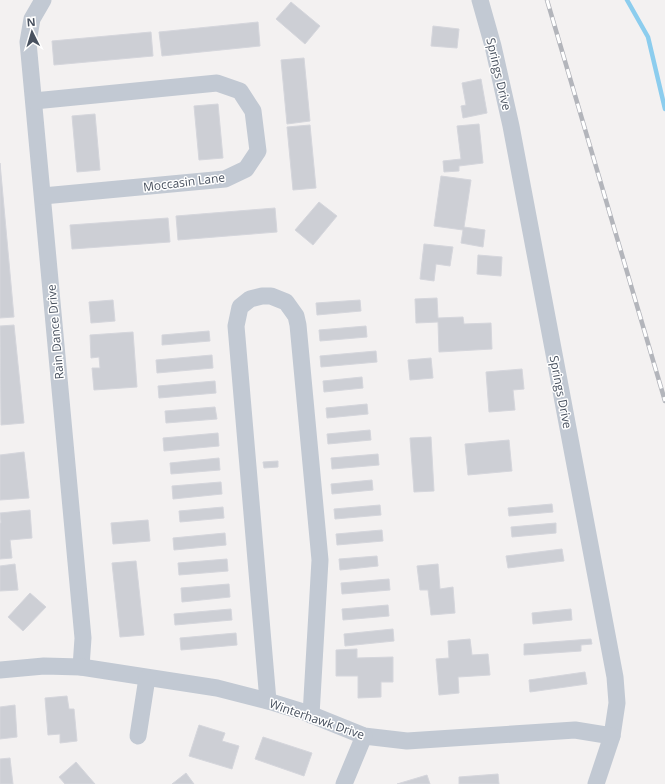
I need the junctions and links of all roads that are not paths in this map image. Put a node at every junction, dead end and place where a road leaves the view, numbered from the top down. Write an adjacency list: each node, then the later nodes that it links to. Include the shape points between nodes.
1 (43, 0): 3 (street, Rain Dance Drive, via 32,19 28,42)
2 (480, 0): 12 (street, Springs Drive, via 511,126 615,677 617,703)
3 (34, 101): 4 (street, Rain Dance Drive); 4 (street, Moccasin Lane, via 217,83 240,91 253,111 258,151 246,169 225,179)
4 (43, 196): 5 (street, Rain Dance Drive, via 83,638)
5 (81, 667): 6 (street, Winterhawk Drive, via 44,666); 7 (street, Winterhawk Drive)
6 (0, 670)
7 (147, 678): 8 (street, Winterhawk Drive, via 217,688); 10 (street)
8 (268, 701): 9 (street, Winterhawk Drive); 9 (street, via 236,326 240,307 250,299 262,296 286,302 296,316 298,325 320,560)
9 (311, 715): 11 (street, Winterhawk Drive)
10 (138, 736)
11 (364, 736): 12 (street, Winterhawk Drive, via 407,741 576,730); 13 (street)
12 (612, 736): 14 (street, Springs Drive)
13 (344, 784)
14 (596, 784)

